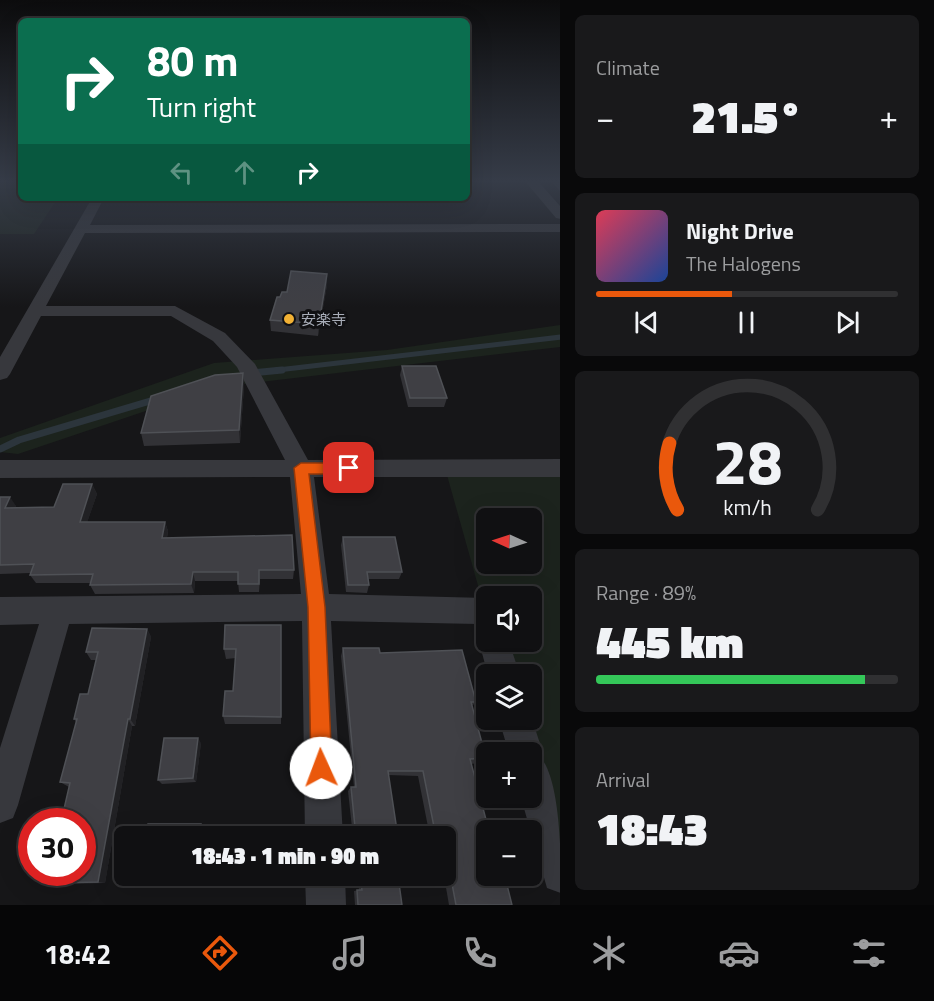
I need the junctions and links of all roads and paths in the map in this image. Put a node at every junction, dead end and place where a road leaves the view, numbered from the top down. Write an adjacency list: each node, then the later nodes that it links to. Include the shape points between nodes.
1 (84, 222): 3 (street)
2 (560, 228): 3 (street)
3 (80, 230): 4 (street)
4 (34, 311): 5 (street); 6 (street, via 175,311 219,337 245,364)
5 (0, 374)
6 (301, 468): 7 (street); 8 (street); 9 (street)
7 (560, 468)
8 (0, 469)
9 (316, 607): 10 (street); 12 (street); 15 (street)
10 (58, 610): 11 (street); 13 (street)
11 (0, 611)
12 (476, 611)
13 (0, 805)
14 (542, 808): 16 (street)
15 (324, 826)
16 (560, 871)
17 (325, 886): 18 (street)
18 (326, 905)

